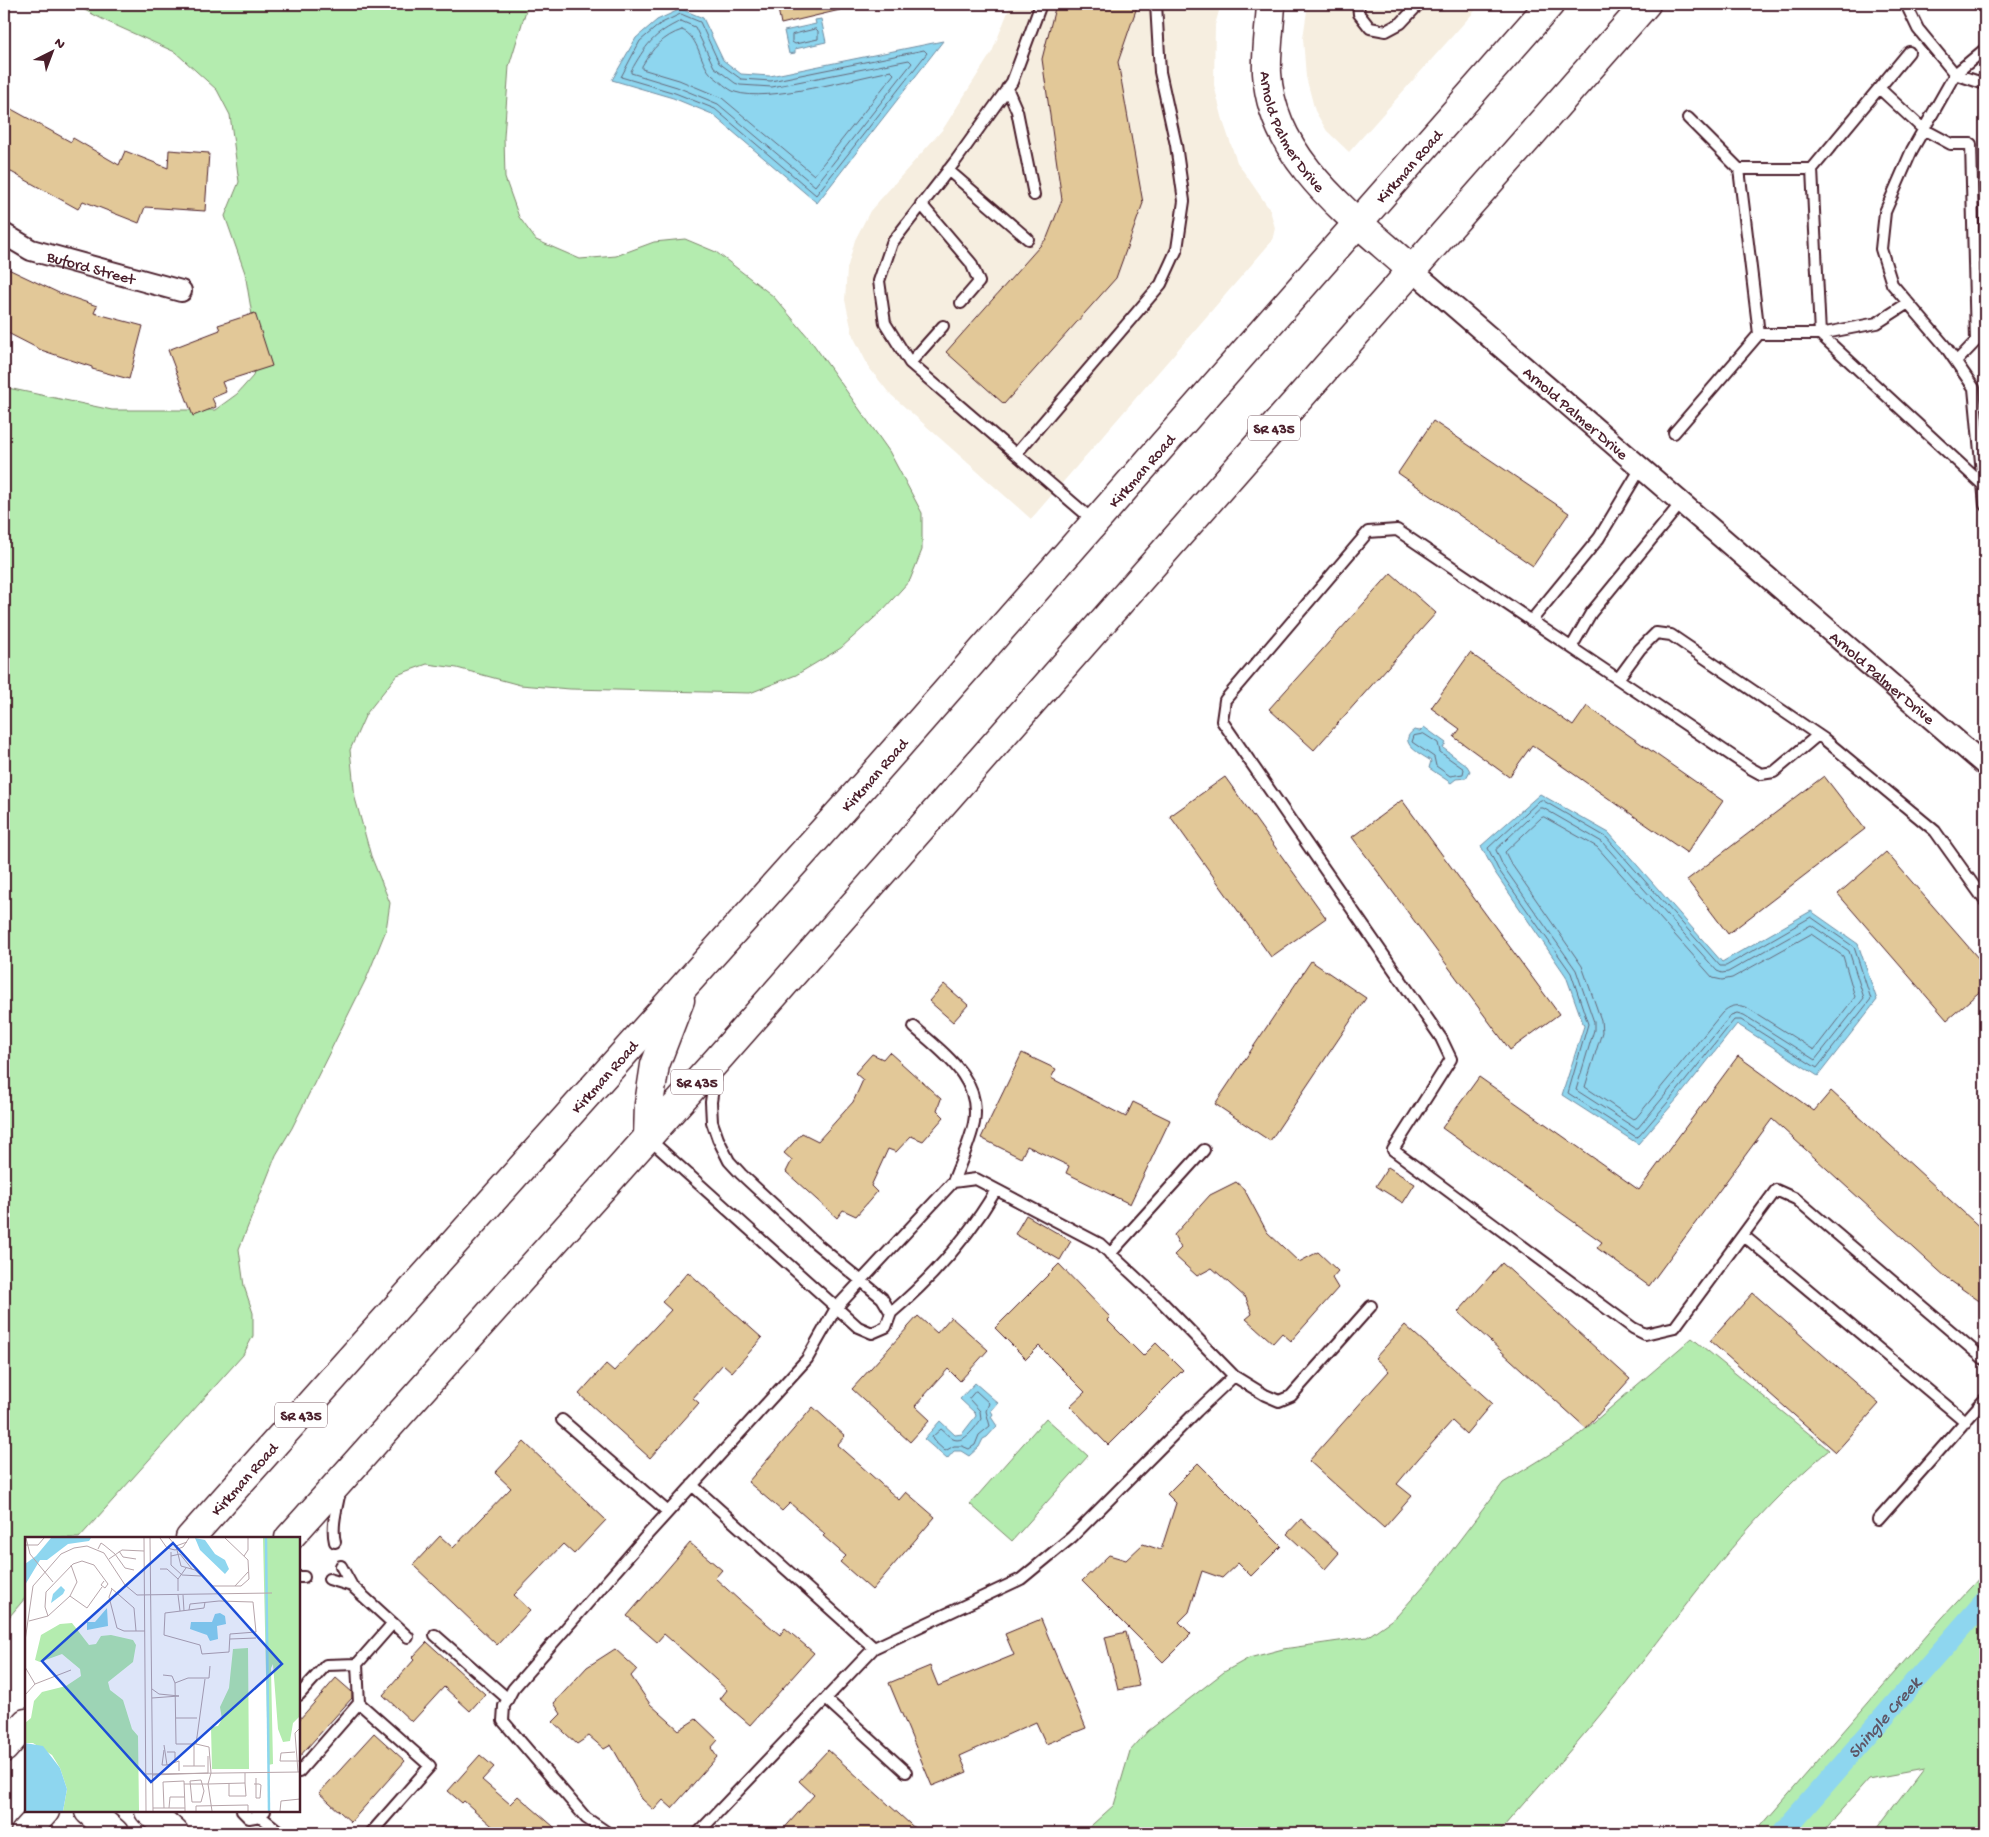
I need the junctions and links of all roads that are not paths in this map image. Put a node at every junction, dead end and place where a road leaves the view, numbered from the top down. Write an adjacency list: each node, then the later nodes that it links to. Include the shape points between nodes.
1 (1041, 4): 13 (lane)
2 (1156, 4): 35 (lane, via 1160,72 1176,144 1184,201 1177,249 1161,284)
3 (1271, 4): 22 (main road, Arnold Palmer Drive, via 1267,72 1272,104 1280,126 1311,176)
4 (1358, 4): 5 (lane, via 1359,14 1370,28 1386,30 1401,23)
5 (1419, 4)
6 (1550, 4): 22 (main road, Kirkman Road / SR 435)
7 (1646, 4): 25 (main road, SR 435)
8 (1906, 4): 11 (lane, via 1918,29)
9 (1985, 49): 11 (lane)
10 (1909, 52): 14 (lane)
11 (1955, 74): 12 (lane); 16 (lane)
12 (1985, 84)
13 (1007, 88): 19 (lane); 20 (lane, via 1017,111)
14 (1879, 88): 16 (lane); 17 (lane)
15 (1688, 118): 18 (lane)
16 (1923, 130): 27 (lane, via 1884,212 1880,248 1892,284); 32 (lane, via 1951,144 1971,144 1976,341)
17 (1812, 168): 18 (lane); 31 (lane)
18 (1739, 169): 30 (lane)
19 (948, 170): 21 (lane); 24 (lane)
20 (1034, 195)
21 (921, 204): 28 (lane, via 971,263 979,282); 33 (lane, via 892,243 879,281 885,323)
22 (1359, 222): 25 (main road, Arnold Palmer Drive); 40 (main road, Kirkman Road / SR 435)
23 (4, 234): 26 (street, Buford Street, via 31,250)
24 (1028, 239)
25 (1413, 270): 36 (street, Arnold Palmer Drive); 49 (main road, SR 435)
26 (181, 291)
27 (1908, 302): 31 (lane, via 1877,323); 32 (lane)
28 (961, 303)
29 (943, 326): 33 (lane)
30 (1759, 334): 31 (lane); 34 (lane)
31 (1820, 334): 37 (lane)
32 (1956, 362): 37 (lane, via 1974,388)
33 (910, 363): 35 (lane)
34 (1674, 432)
35 (1016, 454): 40 (lane)
36 (1641, 468): 38 (street, Arnold Palmer Drive); 41 (lane, via 1599,538)
37 (1983, 485): 39 (lane)
38 (1681, 503): 42 (lane, via 1591,613); 45 (street, Arnold Palmer Drive)
39 (1985, 505)
40 (1095, 523): 47 (main road, Kirkman Road / SR 435)
41 (1531, 621): 42 (lane); 54 (lane, via 1397,530 1368,532 1225,700 1222,721 1441,1038 1451,1059 1393,1150 1645,1334 1675,1328)
42 (1572, 646): 43 (lane)
43 (1618, 679): 44 (lane, via 1761,774 1774,772); 44 (lane, via 1640,649 1656,634 1671,635)
44 (1818, 735): 46 (lane, via 1935,831)
45 (1985, 765)
46 (1985, 901)
47 (686, 985): 50 (main road, via 655,1065); 69 (main road, Kirkman Road / SR 435)
48 (914, 1026): 52 (lane, via 962,1070 975,1099 974,1124)
49 (718, 1059): 50 (main road, SR 435); 56 (lane, via 713,1084 712,1122 730,1161)
50 (648, 1137): 58 (lane); 65 (main road, SR 435)
51 (1204, 1150): 55 (lane)
52 (953, 1182): 53 (lane, via 976,1179); 56 (lane)
53 (996, 1190): 55 (lane, via 1100,1244); 59 (lane, via 979,1219 918,1290)
54 (1743, 1234): 60 (lane, via 1776,1190 1796,1199); 64 (lane)
55 (1110, 1254): 61 (lane)
56 (860, 1281): 58 (lane); 59 (lane, via 882,1298)
57 (1371, 1306): 61 (lane, via 1291,1396 1279,1401)
58 (836, 1308): 59 (lane, via 858,1327 872,1333 886,1328); 66 (lane, via 807,1359)
59 (891, 1313)
60 (1985, 1360)
61 (1234, 1376): 78 (lane, via 1072,1537 1021,1579)
62 (1985, 1399): 64 (lane)
63 (562, 1420): 67 (lane)
64 (1966, 1422): 68 (lane)
65 (343, 1478): 70 (main road, SR 435); 71 (lane, via 333,1536)
66 (692, 1485): 67 (lane); 78 (lane)
67 (668, 1512): 81 (lane, via 513,1688)
68 (1878, 1520)
69 (191, 1537)
70 (290, 1537)
71 (335, 1542)
72 (340, 1566): 74 (lane)
73 (329, 1579): 74 (lane)
74 (352, 1586): 75 (lane)
75 (393, 1622): 77 (lane); 79 (lane)
76 (435, 1635): 81 (lane)
77 (408, 1637)
78 (874, 1648): 82 (lane)
79 (357, 1664): 80 (lane, via 326,1665); 83 (lane)
80 (300, 1694)
81 (508, 1698): 96 (lane, via 503,1721 586,1818)
82 (826, 1699): 85 (lane); 97 (lane)
83 (359, 1704): 84 (lane); 95 (lane, via 430,1766)
84 (300, 1771)
85 (906, 1772)
86 (44, 1812): 91 (main road)
87 (90, 1812): 92 (main road)
88 (150, 1812): 93 (main road)
89 (243, 1812): 90 (lane, via 249,1818)
90 (263, 1813): 94 (lane)
91 (24, 1833)
92 (114, 1833)
93 (174, 1833)
94 (280, 1833)
95 (371, 1833)
96 (608, 1833)
97 (698, 1833)

